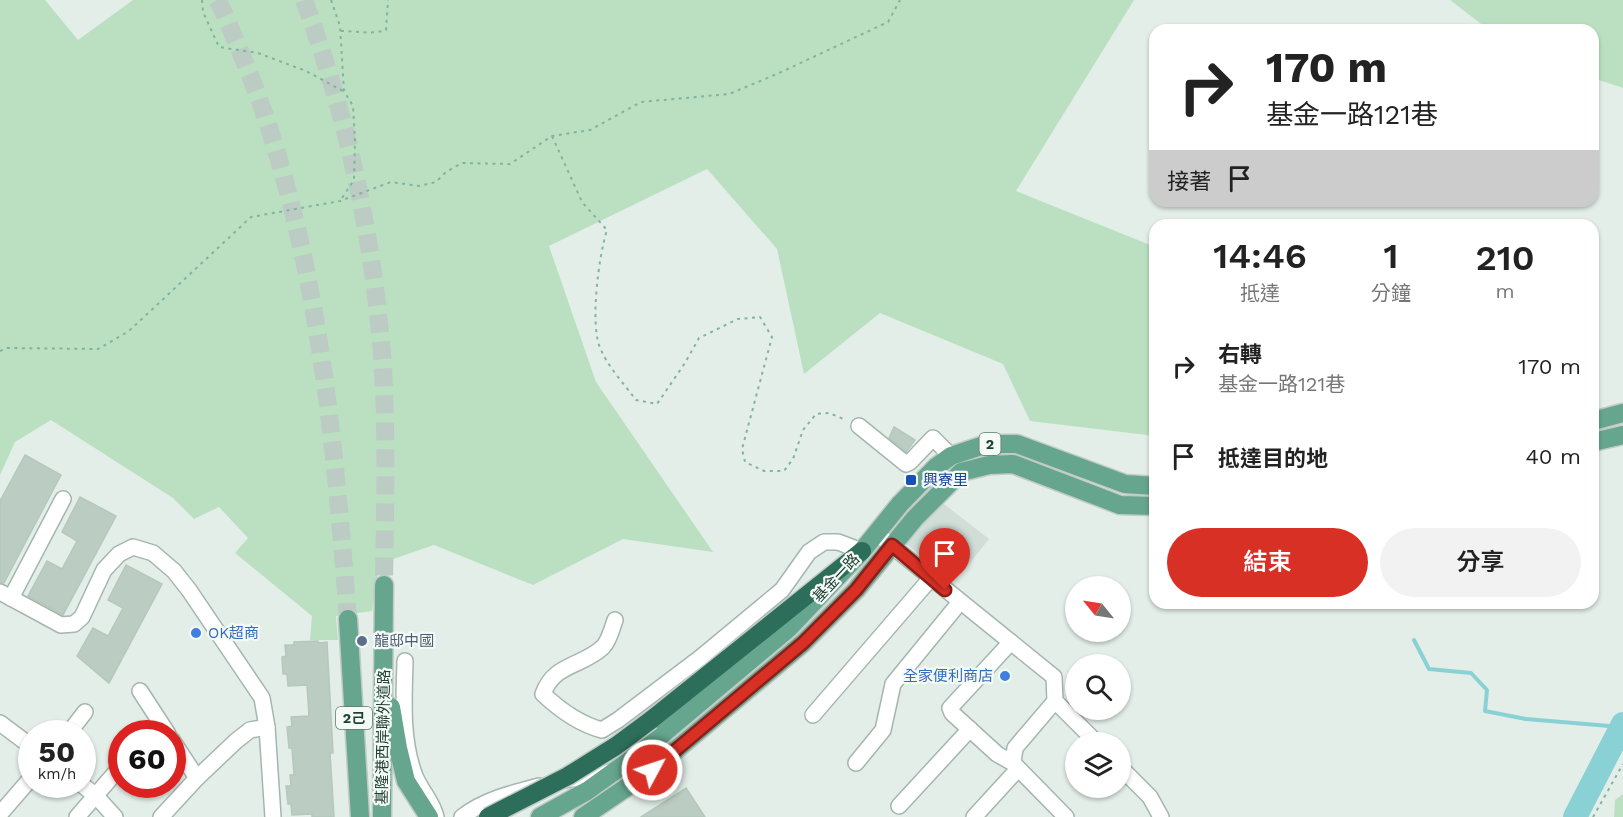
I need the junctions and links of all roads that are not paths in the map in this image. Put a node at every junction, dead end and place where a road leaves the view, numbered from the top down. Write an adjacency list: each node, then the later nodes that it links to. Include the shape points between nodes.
1 (1623, 413): 2 (main road)
2 (1599, 419)
3 (859, 426): 6 (street, via 906,464 933,438)
4 (1623, 435): 5 (main road)
5 (1599, 441)
6 (951, 456): 7 (main road, 基金一路 / 2, via 987,444 1017,444 1125,484); 10 (main road, 基金一路 / 2, via 914,489)
7 (1149, 486)
8 (63, 498): 16 (street)
9 (1149, 506): 11 (main road, 基金一路 / 2, via 1120,505 1013,465 989,465 961,472)
10 (876, 533): 11 (street); 12 (main road, 基金一路 / 2)
11 (892, 545): 13 (main road, 基金一路 / 2); 14 (street)
12 (862, 550): 13 (main road); 19 (street, via 824,542 809,552 782,591 602,730 559,710 543,694 548,681 564,668 605,645); 37 (main road, 基金一路 / 2, via 789,628); 58 (highway, bridge, via 616,746)
13 (878, 563): 41 (main road, 基金一路 / 2, via 803,643)
14 (931, 578): 17 (street); 26 (street)
15 (384, 585): 21 (main road, 基隆港西岸聯外道路 / 2己)
16 (6, 595): 30 (street, via 62,625 74,624 82,617 104,570 118,554 133,547 153,553 189,590 262,698)
17 (960, 602): 20 (street); 35 (street, via 893,684 884,730)
18 (348, 619): 53 (main road, 基隆港西岸聯外道路 / 2己)
19 (615, 620)
20 (1011, 642): 24 (street, via 1054,676); 31 (street, via 950,708)
21 (384, 661): 54 (main road, 基隆港西岸聯外道路 / 2己); 55 (main road, via 401,765 413,794)
22 (405, 661): 56 (street, via 407,747 415,776)
23 (140, 691): 28 (street)
24 (1054, 701): 32 (street); 36 (street, via 1014,748)
25 (85, 712): 27 (street)
26 (813, 715)
27 (79, 720)
28 (159, 720)
29 (0, 723): 33 (street)
30 (267, 727): 38 (street, via 250,730); 52 (street)
31 (970, 729): 36 (street); 46 (street)
32 (1086, 732)
33 (18, 736)
34 (186, 762): 38 (street)
35 (856, 763)
36 (1015, 766): 48 (street); 61 (street)
37 (615, 771): 41 (main road); 57 (street, via 508,794); 59 (main road, 基金一路 / 2)
38 (197, 778): 51 (street)
39 (1131, 778): 62 (street, via 1150,797)
40 (108, 781): 43 (street)
41 (625, 789): 60 (main road, 基金一路 / 2)
42 (18, 793): 47 (street)
43 (96, 794)
44 (96, 796): 50 (street)
45 (93, 798): 49 (street)
46 (899, 806)
47 (0, 814)
48 (1061, 815)
49 (77, 817)
50 (115, 817)
51 (161, 817)
52 (273, 817)
53 (360, 817)
54 (382, 817)
55 (429, 817)
56 (436, 817)
57 (462, 817)
58 (488, 817)
59 (540, 817)
60 (583, 817)
61 (974, 817)
62 (1161, 817)

